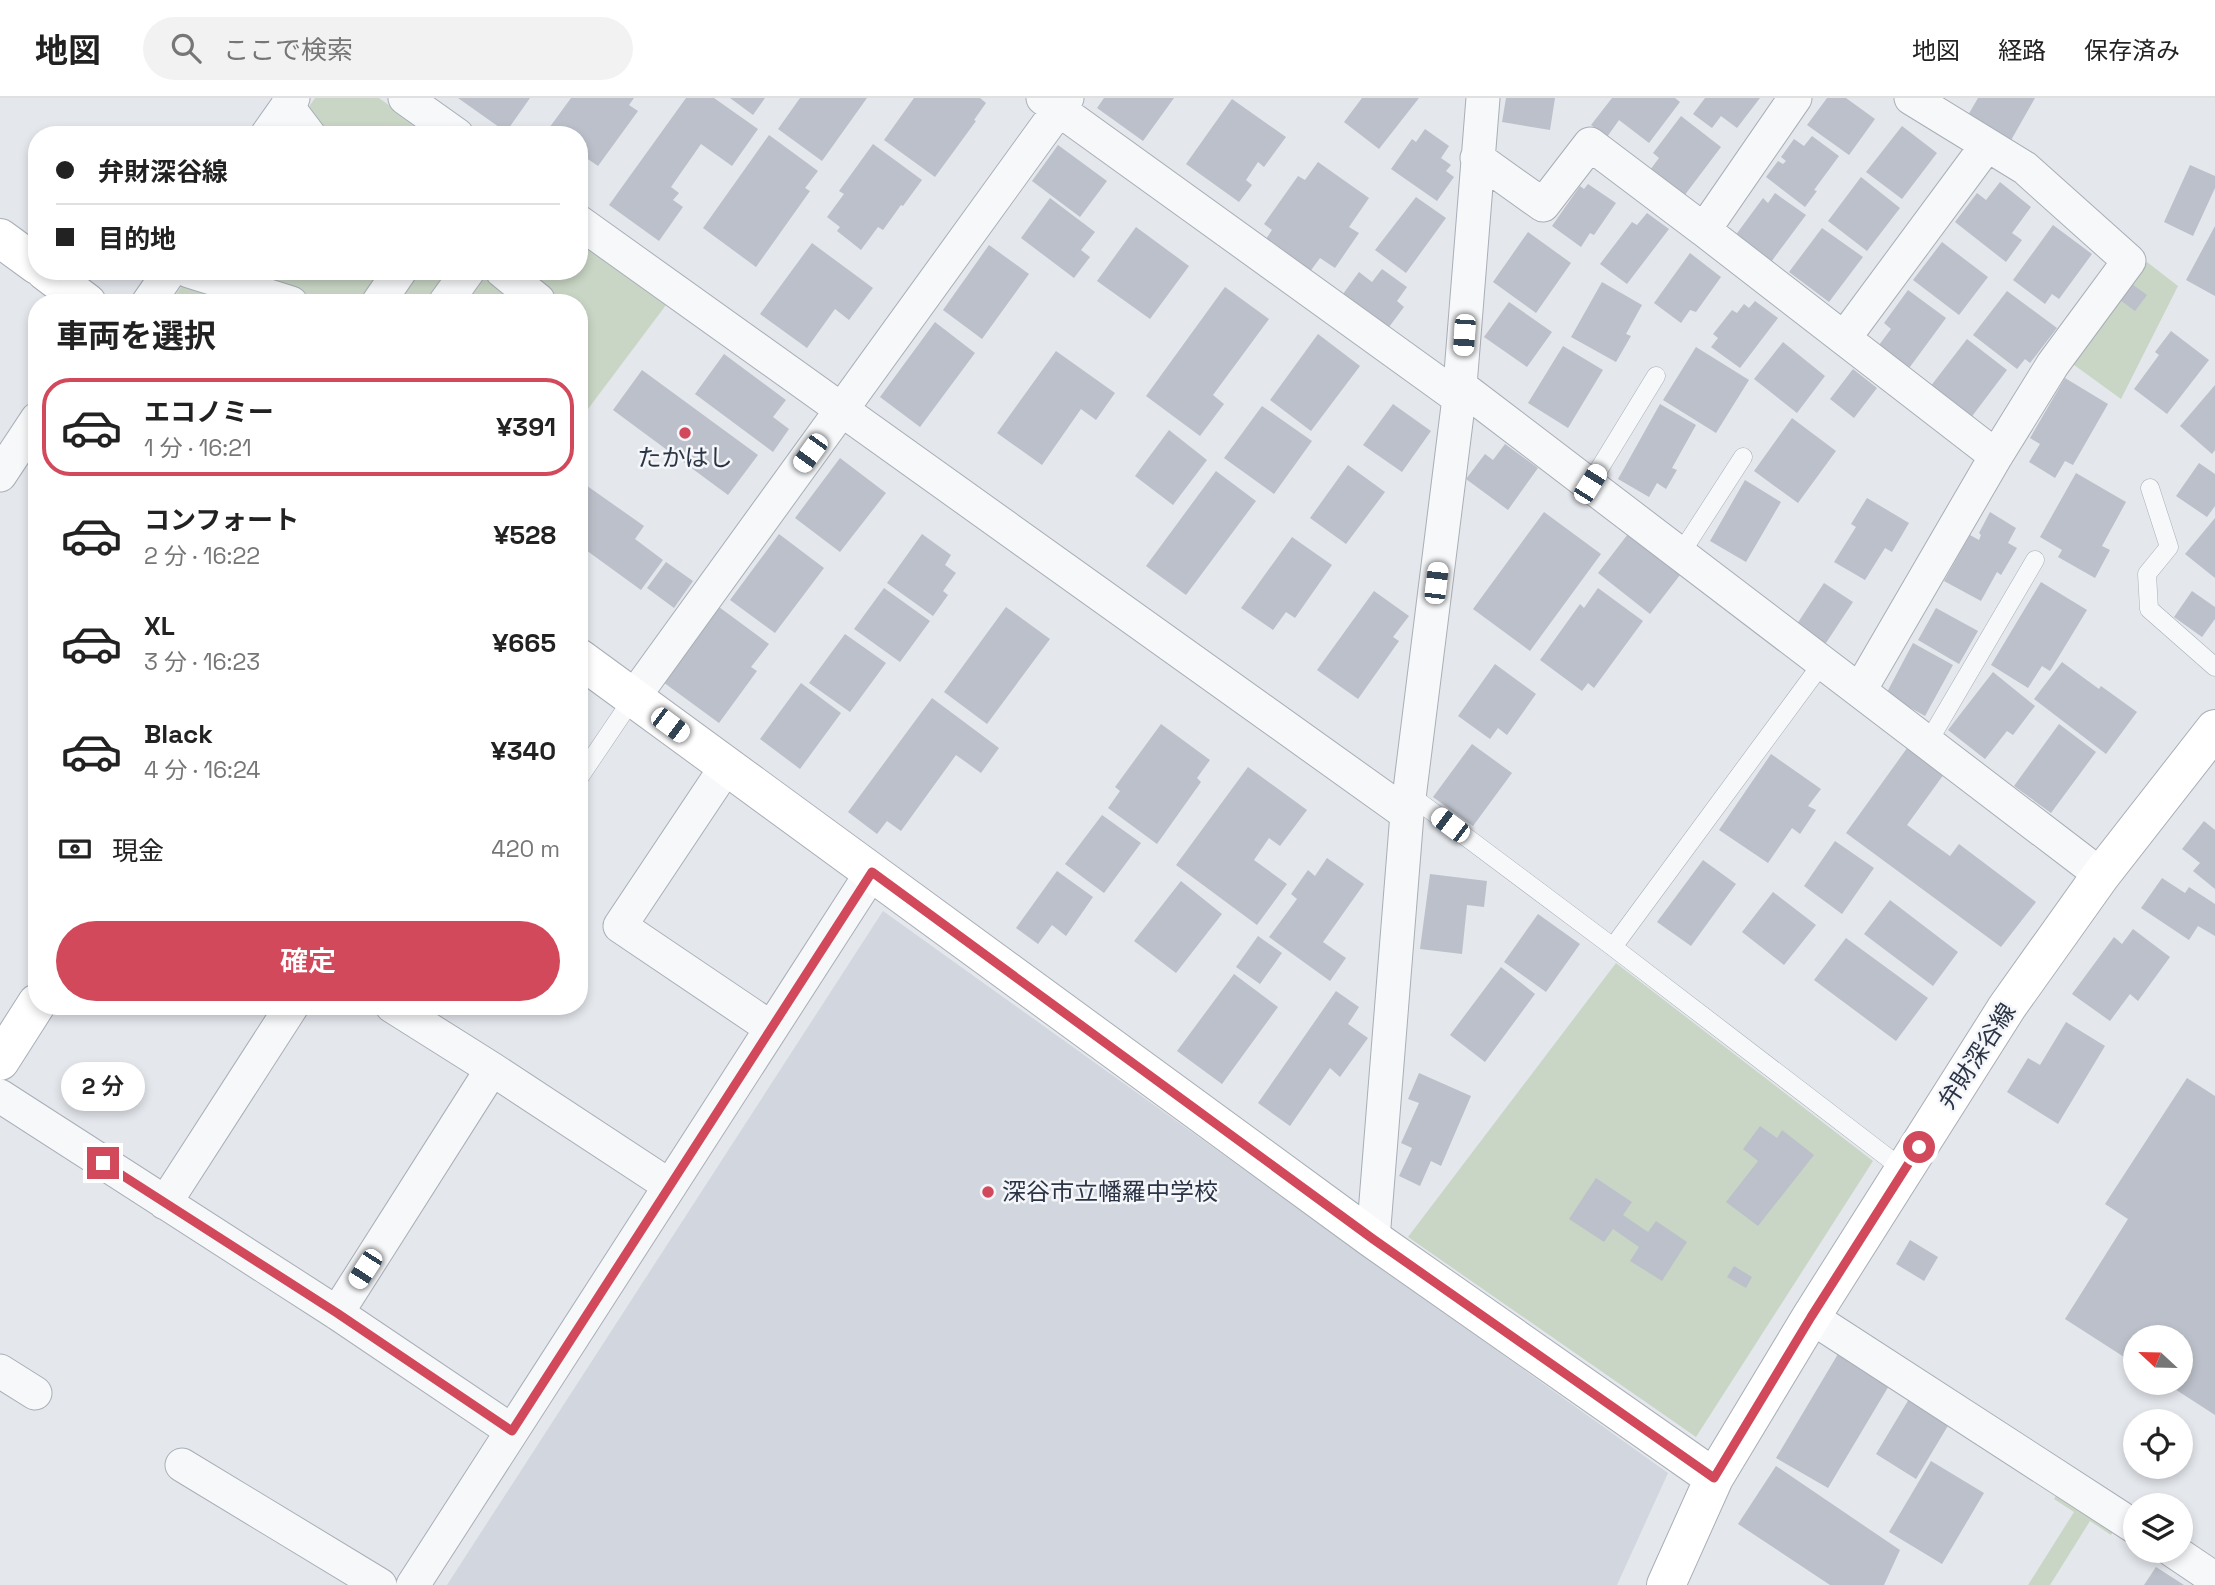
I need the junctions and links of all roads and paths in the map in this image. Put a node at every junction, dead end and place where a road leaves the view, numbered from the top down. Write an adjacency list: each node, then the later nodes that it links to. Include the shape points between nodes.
1 (405, 98): 9 (street)
2 (1483, 98): 11 (street)
3 (1795, 98): 13 (street)
4 (1911, 98): 10 (street)
5 (290, 102): 7 (street); 8 (street)
6 (1056, 102): 24 (street); 25 (street)
7 (273, 126)
8 (304, 126)
9 (444, 126)
10 (1987, 145): 22 (street); 27 (street, via 2025,168 2129,261 2053,364)
11 (1477, 158): 13 (street, via 1543,205 1590,144); 24 (street)
12 (588, 228): 25 (street)
13 (1704, 230): 22 (street)
14 (0, 238): 15 (street)
15 (28, 258)
16 (57, 280): 19 (street)
17 (217, 280): 20 (street)
18 (513, 280): 21 (street)
19 (76, 294)
20 (262, 294)
21 (531, 294)
22 (1845, 337): 27 (street)
23 (1656, 376): 30 (lane)
24 (1459, 392): 30 (street); 43 (street)
25 (842, 409): 38 (street); 43 (street)
26 (28, 442): 29 (street)
27 (1996, 456): 37 (street)
28 (1743, 457): 32 (lane)
29 (0, 475)
30 (1590, 484): 32 (street)
31 (2150, 488): 36 (lane, via 2169,547 2147,574 2149,609)
32 (1681, 553): 34 (street)
33 (2035, 560): 40 (lane)
34 (1823, 662): 37 (street); 46 (lane)
35 (588, 665): 38 (street)
36 (2215, 667)
37 (1860, 690): 40 (street)
38 (633, 698): 41 (lane); 42 (street)
39 (2215, 729): 45 (street, 弁財深谷線)
40 (1927, 744): 45 (street)
41 (588, 765)
42 (726, 767): 44 (street); 50 (street, via 620,926)
43 (1408, 804): 46 (lane); 57 (street)
44 (872, 872): 50 (street); 57 (street)
45 (2101, 875): 54 (street, 弁財深谷線, via 2007,1007)
46 (1613, 947): 54 (lane)
47 (29, 1015): 51 (street)
48 (286, 1015): 56 (street)
49 (406, 1015): 52 (street)
50 (771, 1028): 55 (street)
51 (0, 1061)
52 (492, 1069): 55 (street); 58 (street)
53 (0, 1096): 56 (street)
54 (1904, 1170): 59 (street, 弁財深谷線)
55 (670, 1186): 62 (street)
56 (165, 1203): 58 (street)
57 (1373, 1239): 64 (street)
58 (337, 1313): 62 (street)
59 (1811, 1317): 64 (street, 弁財深谷線); 65 (street)
60 (0, 1371): 61 (street)
61 (35, 1394)
62 (512, 1431): 69 (street)
63 (182, 1465): 68 (street)
64 (1714, 1478): 70 (street, 弁財深谷線)
65 (2123, 1519)
66 (2192, 1563): 67 (street)
67 (2215, 1578)
68 (380, 1585)
69 (412, 1585)
70 (1666, 1585)

